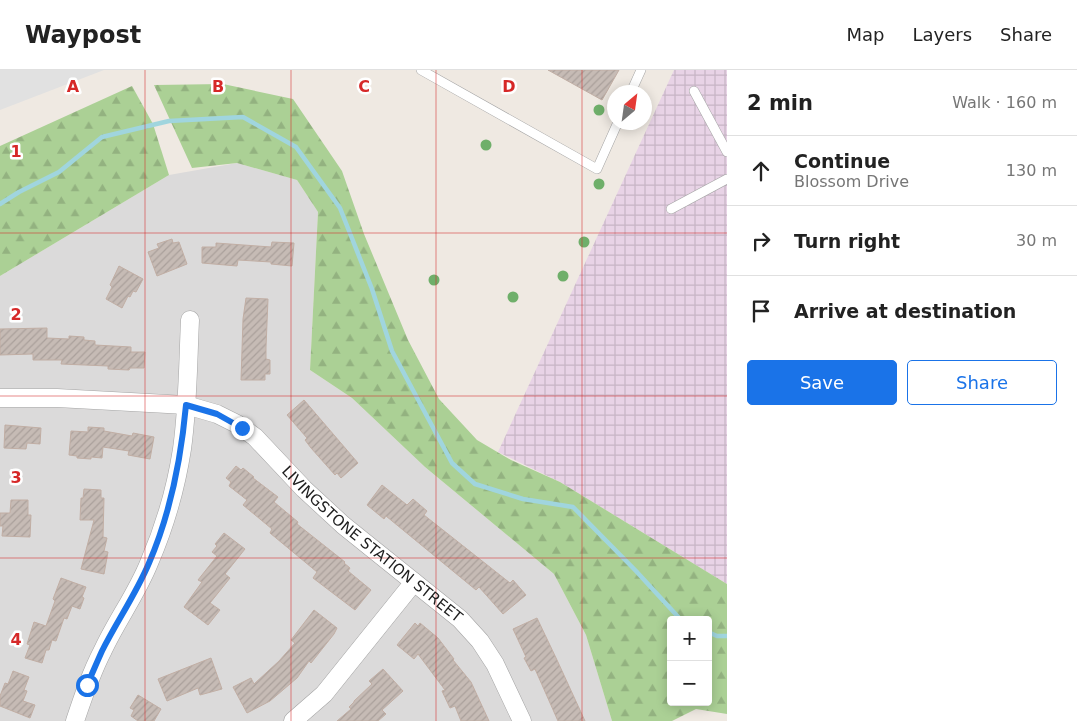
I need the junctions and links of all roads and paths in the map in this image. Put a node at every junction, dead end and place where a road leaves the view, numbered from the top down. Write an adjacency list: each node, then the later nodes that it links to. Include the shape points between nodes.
1 (421, 70): 5 (lane, via 597,169)
2 (642, 70): 3 (lane)
3 (634, 85)
4 (694, 91): 6 (lane)
5 (614, 130)
6 (727, 152)
7 (727, 179): 8 (lane)
8 (672, 209)
9 (190, 320): 11 (street)
10 (0, 398): 11 (street, LIVINGSTONE STATION STREET)
11 (186, 405): 12 (street, LIVINGSTONE STATION STREET, via 217,414 255,437 343,525); 13 (street, via 178,467 164,524 149,563 87,685)
12 (414, 582): 14 (street, via 324,694); 15 (street, LIVINGSTONE STATION STREET, via 460,619 480,641 495,664)
13 (75, 721)
14 (292, 721)
15 (522, 721)

